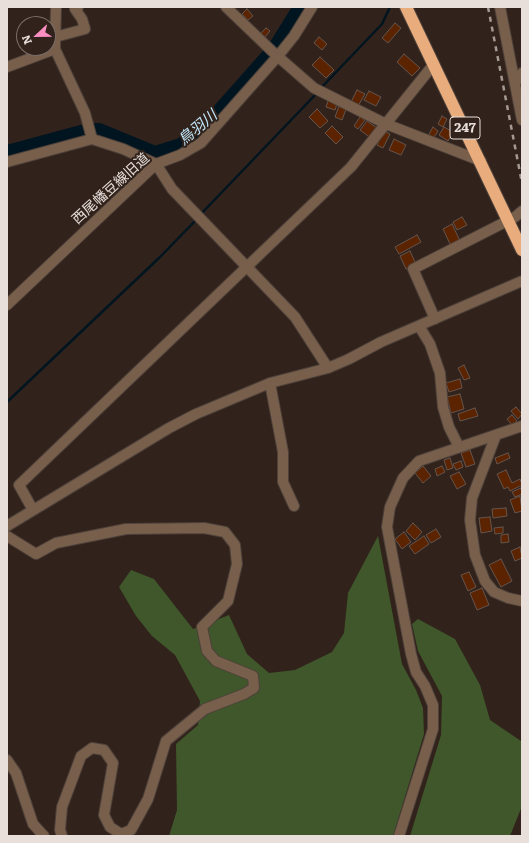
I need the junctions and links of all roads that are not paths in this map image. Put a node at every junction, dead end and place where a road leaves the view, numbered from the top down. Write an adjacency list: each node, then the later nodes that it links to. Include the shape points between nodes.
1 (78, 7): 6 (street, via 75,9 85,29)
2 (226, 7): 8 (street)
3 (312, 7): 8 (street, 西尾幡豆線旧道, via 294,36)
4 (406, 7): 10 (highway, 247)
5 (500, 7): 13 (street)
6 (56, 37)
7 (56, 51): 16 (street, via 85,113)
8 (274, 53): 15 (street, via 314,88); 19 (street, 西尾幡豆線旧道, via 201,143)
9 (36, 56): 11 (street)
10 (434, 64): 15 (street); 17 (highway, 247)
11 (7, 67)
12 (522, 73): 13 (street)
13 (515, 83): 14 (street)
14 (522, 120)
15 (386, 124): 17 (street); 23 (street, via 351,167)
16 (92, 139): 18 (street); 19 (street)
17 (481, 160): 21 (highway, 247)
18 (7, 162)
19 (156, 164): 23 (street, via 172,189); 25 (street, 西尾幡豆線旧道)
20 (522, 211): 21 (street)
21 (508, 220): 22 (highway, 247); 26 (street, via 413,269)
22 (522, 250)
23 (247, 268): 28 (street, via 295,317); 34 (street, via 19,485)
24 (522, 281): 26 (street)
25 (7, 305)
26 (435, 319): 27 (street)
27 (419, 326): 28 (street); 32 (street, via 430,344 440,373 443,406 449,427)
28 (328, 368): 29 (street)
29 (270, 383): 33 (street, via 283,452 282,482); 34 (street, via 169,428)
30 (522, 426): 31 (street)
31 (496, 435): 32 (street); 37 (street, via 472,498 470,520 475,555 485,581 494,592)
32 (459, 447): 41 (street, via 419,461 403,478 390,507 387,527 411,654 416,672 433,705 433,729)
33 (294, 506)
34 (33, 510): 35 (street)
35 (7, 526)
36 (7, 536): 40 (street, via 36,554 56,543 126,529 204,528 225,532 235,545 237,564 228,601 202,627 207,651 216,661 253,676 254,688 205,709 166,741 148,799 131,830 121,834 110,827 104,814 113,763 104,750 92,748 81,756 62,807)
37 (522, 601)
38 (7, 760): 39 (street, via 16,773 33,824)
39 (44, 836)
40 (62, 836)
41 (399, 836)

